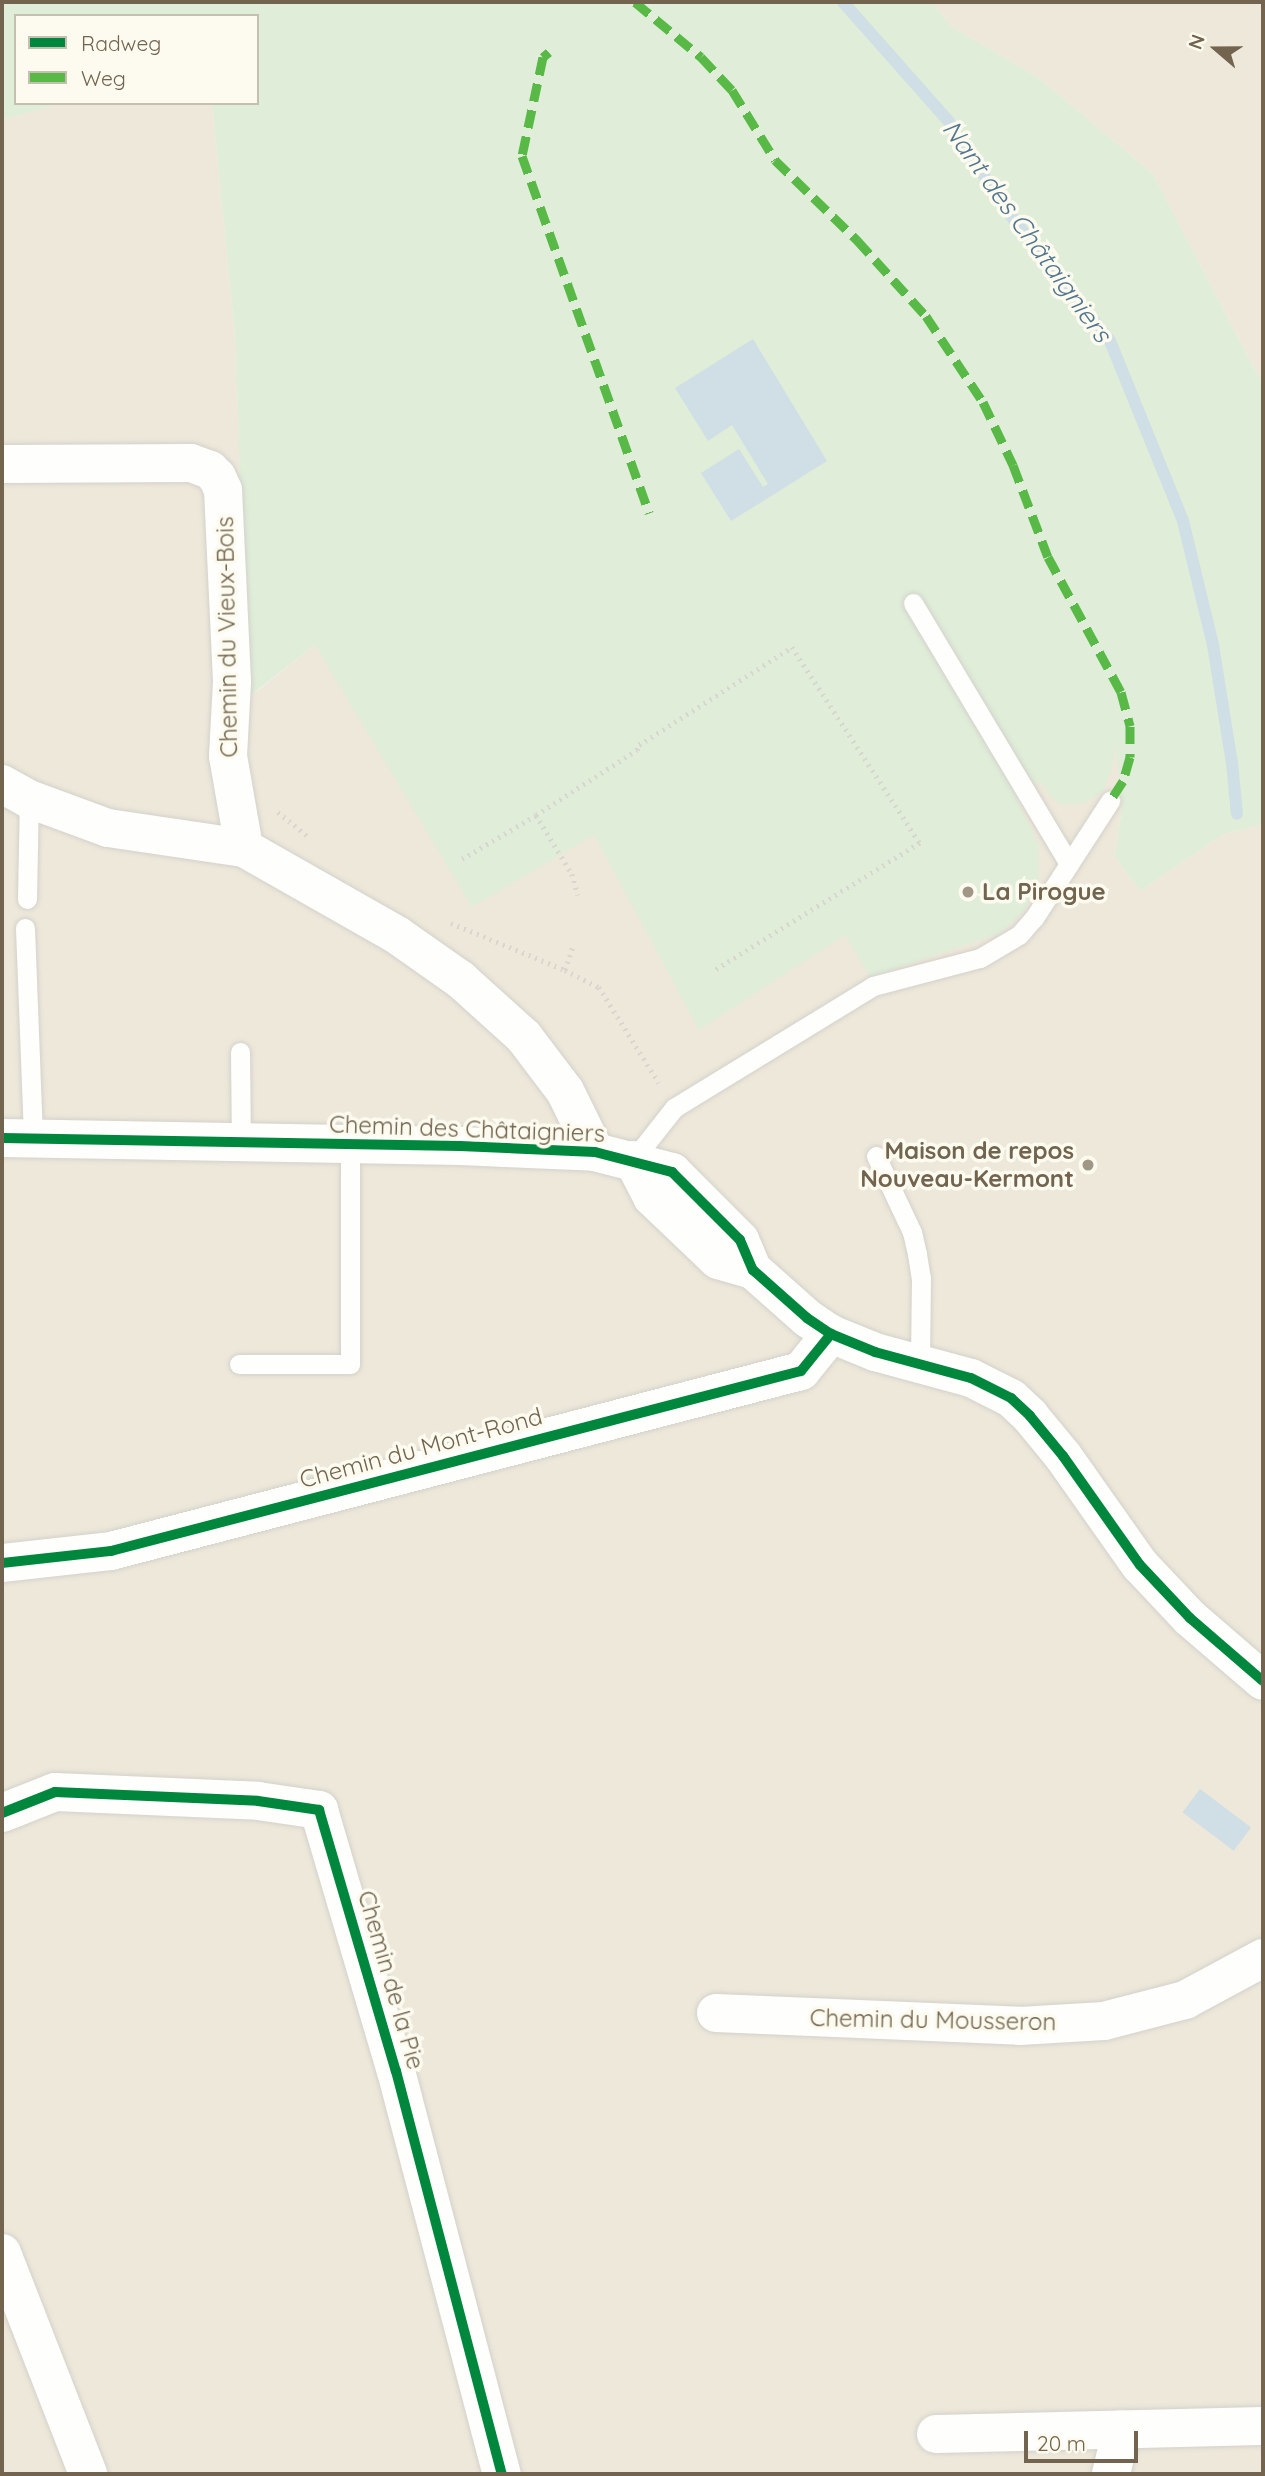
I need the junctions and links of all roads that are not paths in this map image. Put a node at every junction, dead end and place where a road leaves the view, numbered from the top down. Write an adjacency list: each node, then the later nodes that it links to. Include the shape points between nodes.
1 (2, 464): 5 (street, Chemin du Vieux-Bois, via 191,463 217,477 223,490 232,682 228,756)
2 (913, 603): 6 (lane)
3 (15, 791): 5 (street, via 108,828); 7 (lane)
4 (1110, 801): 6 (lane)
5 (244, 848): 13 (street, via 397,935 491,1006 549,1067)
6 (1069, 864): 15 (lane, via 1034,918 1000,948 951,967 873,986 674,1108)
7 (27, 899)
8 (25, 928): 10 (lane)
9 (240, 1052): 11 (lane)
10 (18, 1138): 11 (street, Chemin des Châtaigniers)
11 (241, 1142): 12 (street, Chemin des Châtaigniers)
12 (350, 1144): 13 (street, Chemin des Châtaigniers); 17 (lane, via 350,1364)
13 (595, 1152): 15 (street, Chemin des Châtaigniers)
14 (876, 1156): 18 (lane, via 912,1232 917,1254)
15 (633, 1160): 16 (street, Chemin des Châtaigniers, via 652,1197 718,1260 753,1270)
16 (831, 1334): 18 (street, Chemin des Châtaigniers); 19 (street, Chemin du Mont-Rond, via 801,1371 111,1551)
17 (239, 1364)
18 (920, 1364): 20 (street, Chemin des Châtaigniers, via 991,1387 1030,1416 1140,1565 1191,1618)
19 (2, 1563)
20 (1263, 1681)
21 (2, 1813): 29 (street, Chemin de la Pie, via 55,1792 258,1801 319,1810 396,2071)
22 (1263, 1958): 23 (street, Chemin du Mousseron, via 1185,2000 1104,2021 1020,2026)
23 (716, 2013)
24 (2, 2253): 28 (street)
25 (1263, 2426): 26 (street)
26 (1122, 2429): 27 (street); 30 (street)
27 (936, 2434)
28 (88, 2474)
29 (502, 2474)
30 (1111, 2474)

